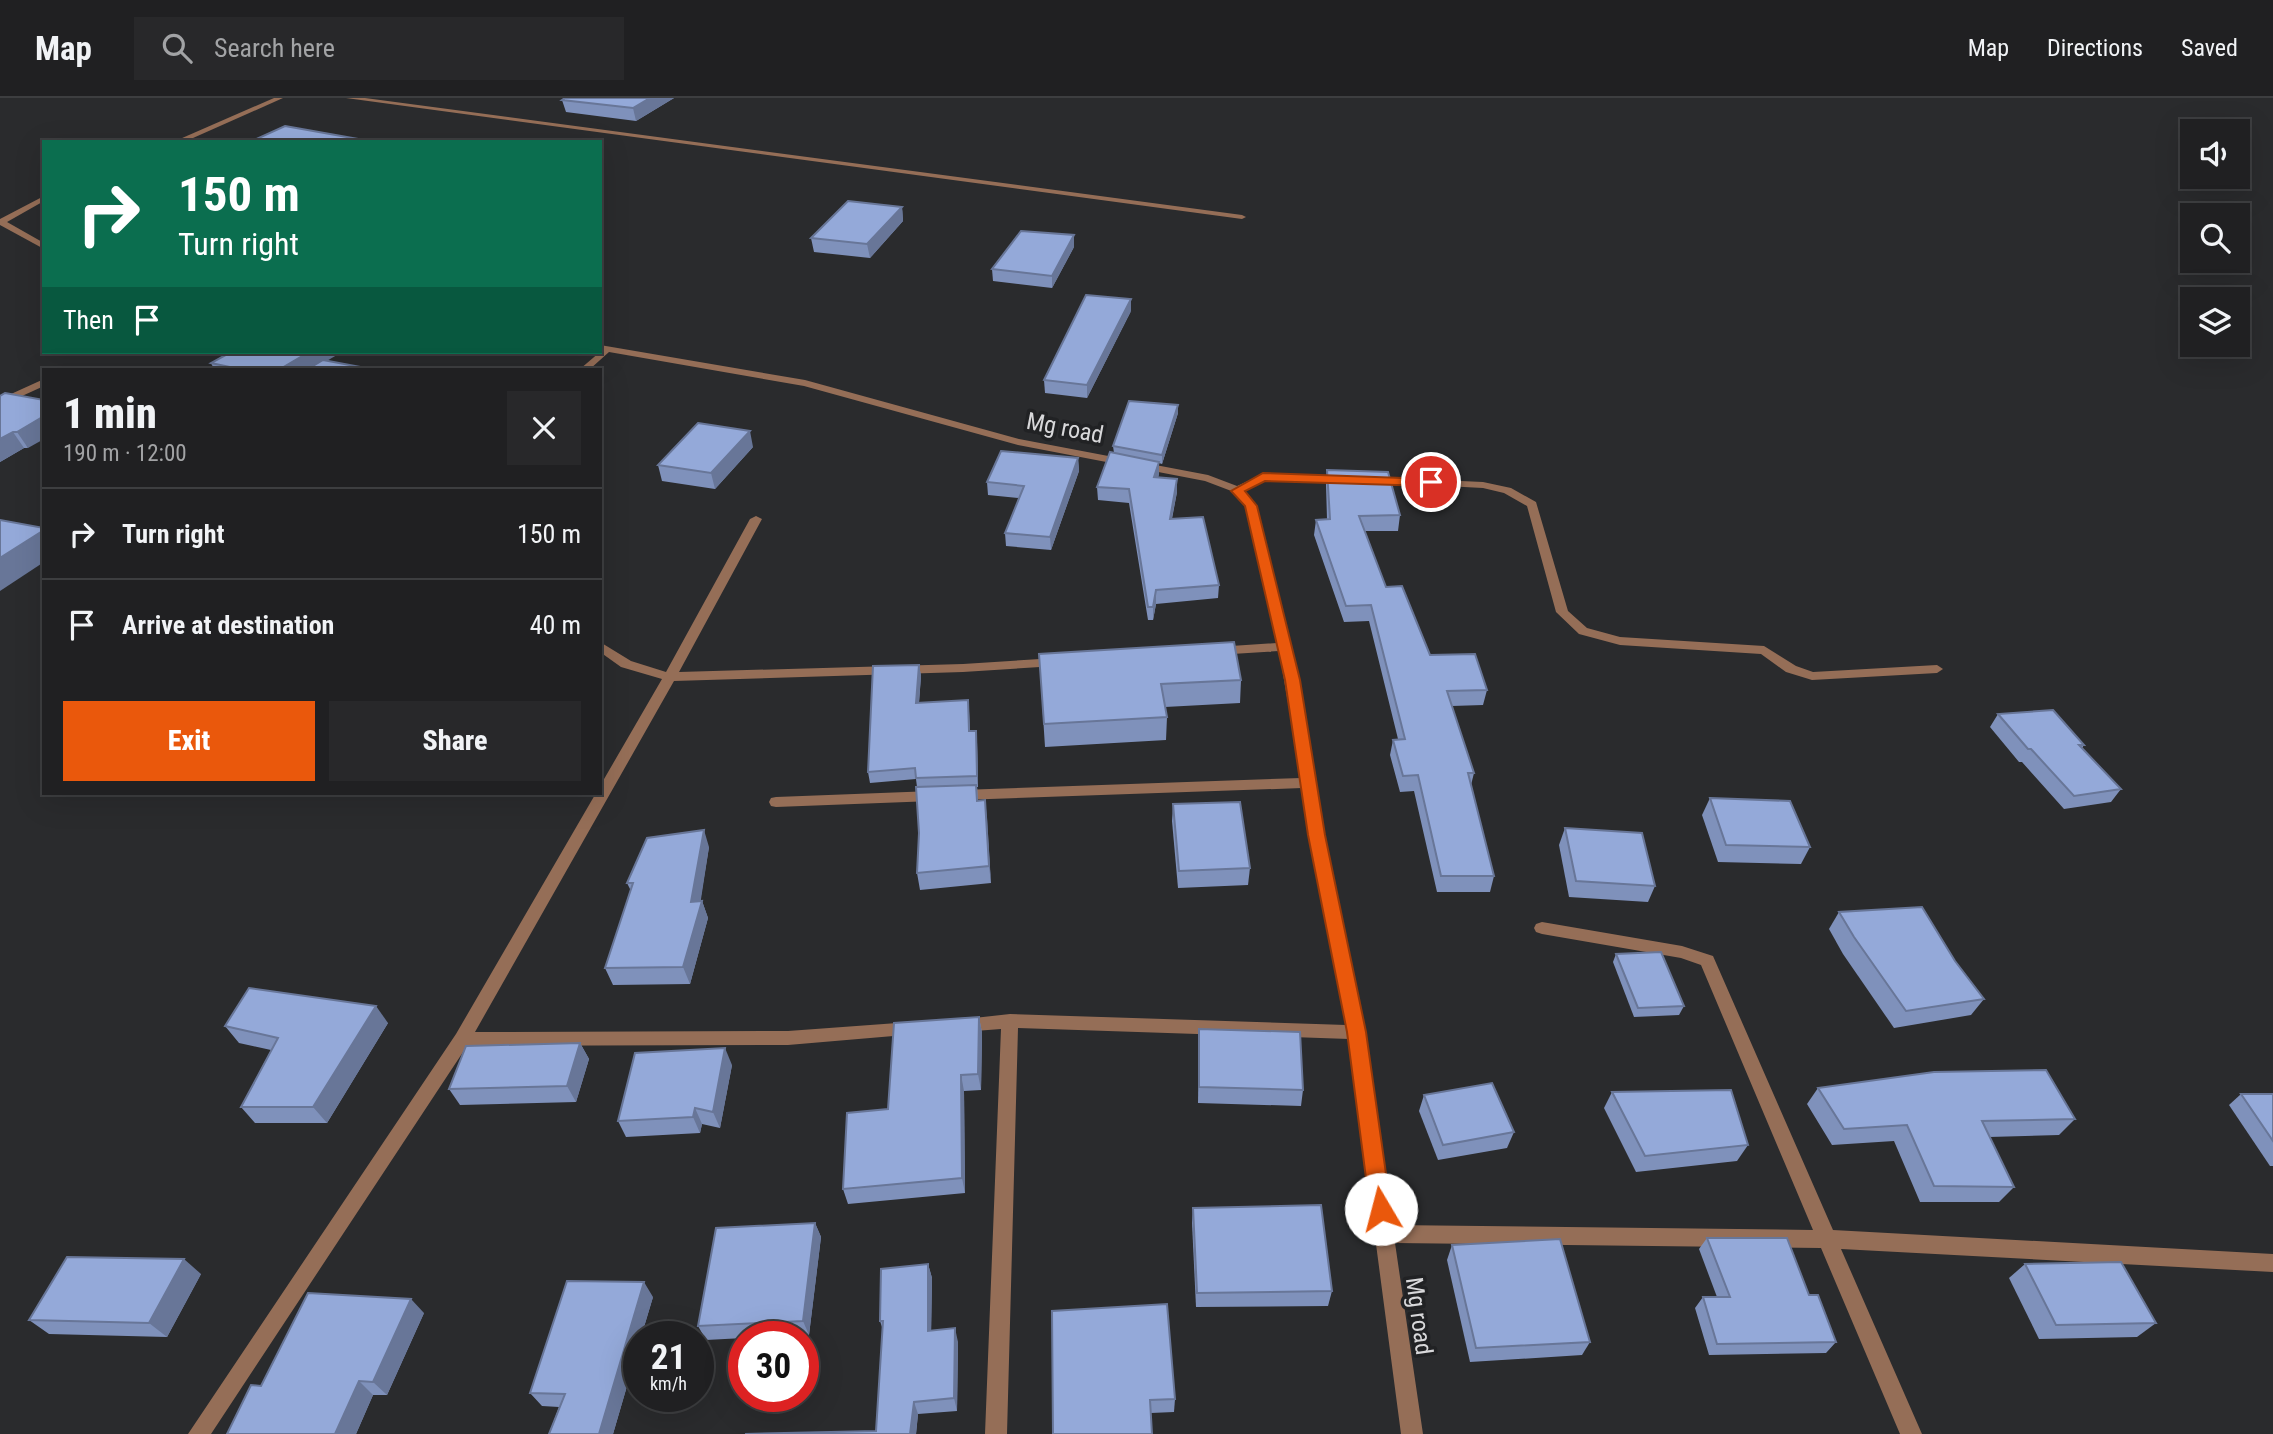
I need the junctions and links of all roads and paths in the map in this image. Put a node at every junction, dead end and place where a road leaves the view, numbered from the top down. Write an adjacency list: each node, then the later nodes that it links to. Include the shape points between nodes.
1 (281, 98): 3 (street)
2 (349, 98): 5 (street)
3 (182, 140)
4 (42, 199): 6 (street)
5 (1242, 217)
6 (0, 223): 7 (street)
7 (42, 246)
8 (604, 349): 13 (street, Mg road, via 805,383 1018,443 1208,478)
9 (599, 354): 10 (street)
10 (586, 368)
11 (42, 383): 12 (street)
12 (0, 403)
13 (1238, 491): 16 (street, Mg road, via 1251,506); 19 (street, via 1263,477 1301,476 1507,490 1532,504 1562,612 1583,631 1620,641 1763,650 1791,669 1812,676)
14 (756, 519): 20 (street)
15 (602, 647): 20 (street, via 626,664)
16 (1285, 647): 17 (street); 21 (street, Mg road)
17 (1205, 652)
18 (1070, 661): 20 (street)
19 (1937, 669)
20 (670, 677): 26 (street)
21 (1309, 783): 22 (street); 25 (street, Mg road)
22 (776, 802)
23 (1542, 928): 28 (street, via 1707,961)
24 (1010, 1021): 25 (street); 26 (street, via 788,1038); 31 (street)
25 (1356, 1032): 27 (street, Mg road)
26 (462, 1039): 30 (street)
27 (1384, 1234): 28 (street); 32 (street, Mg road)
28 (1829, 1239): 29 (street); 33 (street)
29 (2273, 1264)
30 (199, 1434)
31 (996, 1434)
32 (1412, 1434)
33 (1911, 1434)

